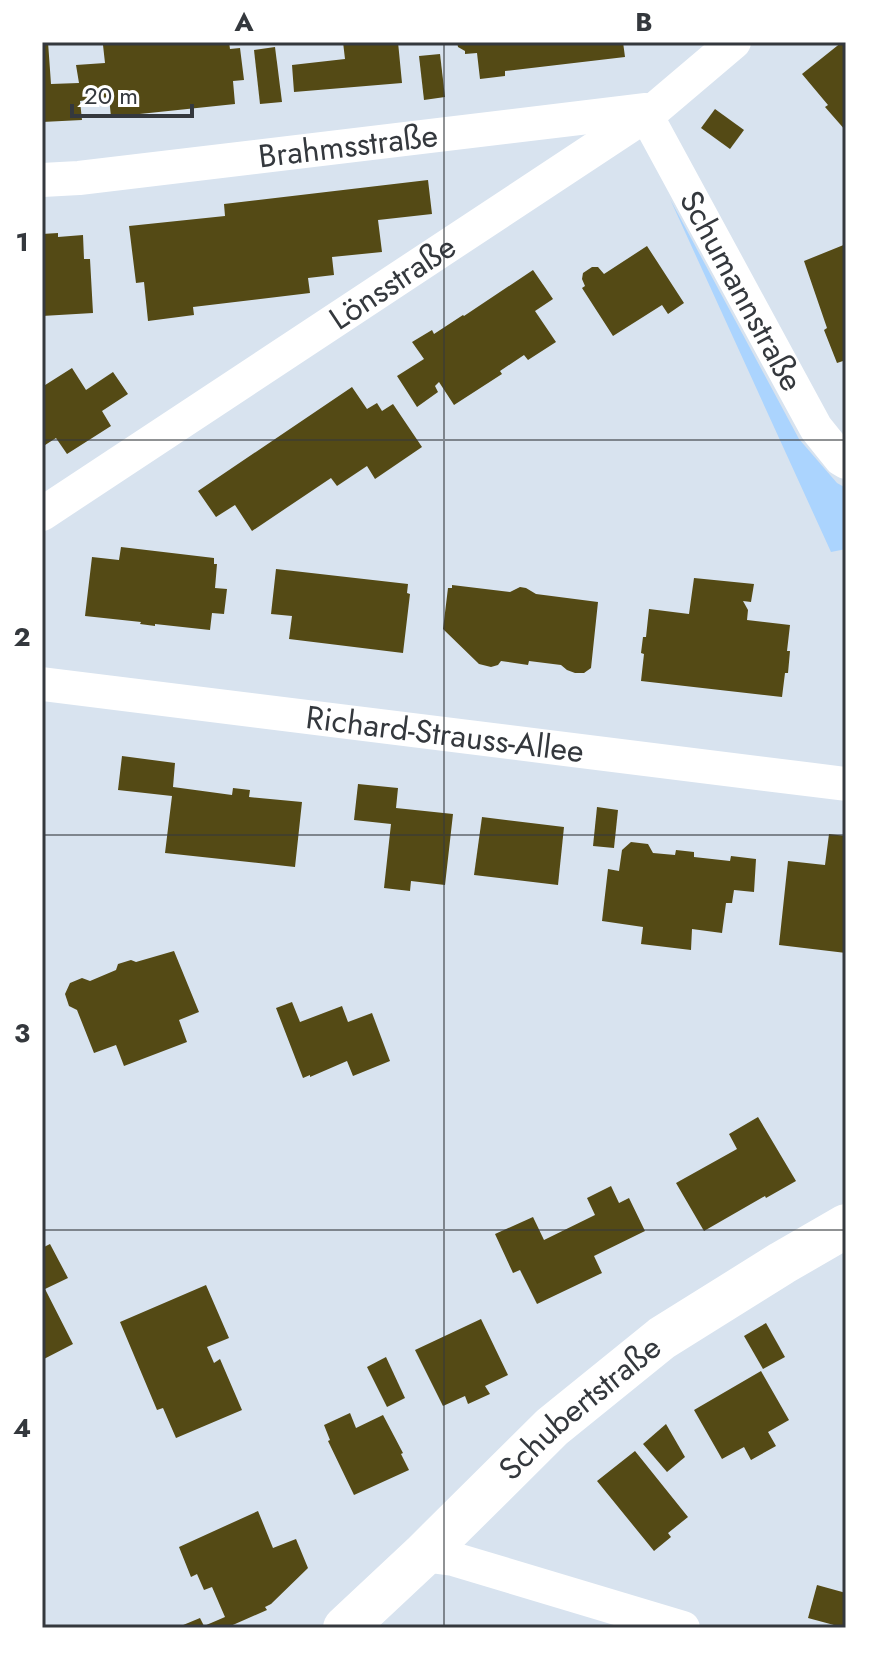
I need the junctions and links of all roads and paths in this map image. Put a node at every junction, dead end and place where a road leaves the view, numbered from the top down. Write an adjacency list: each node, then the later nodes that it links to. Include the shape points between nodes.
1 (734, 42): 2 (street, Lönsstraße)
2 (651, 112): 3 (street, Brahmsstraße); 4 (street, Schumannstraße, via 816,428); 5 (street, Lönsstraße)
3 (42, 180)
4 (846, 462)
5 (42, 514)
6 (42, 684): 7 (street, Richard-Strauss-Allee)
7 (846, 784)
8 (846, 1226): 9 (street, Schubertstraße, via 662,1338 552,1427)
9 (423, 1555): 10 (street, Schubertstraße); 11 (street, via 453,1559)
10 (345, 1628)
11 (683, 1628)

